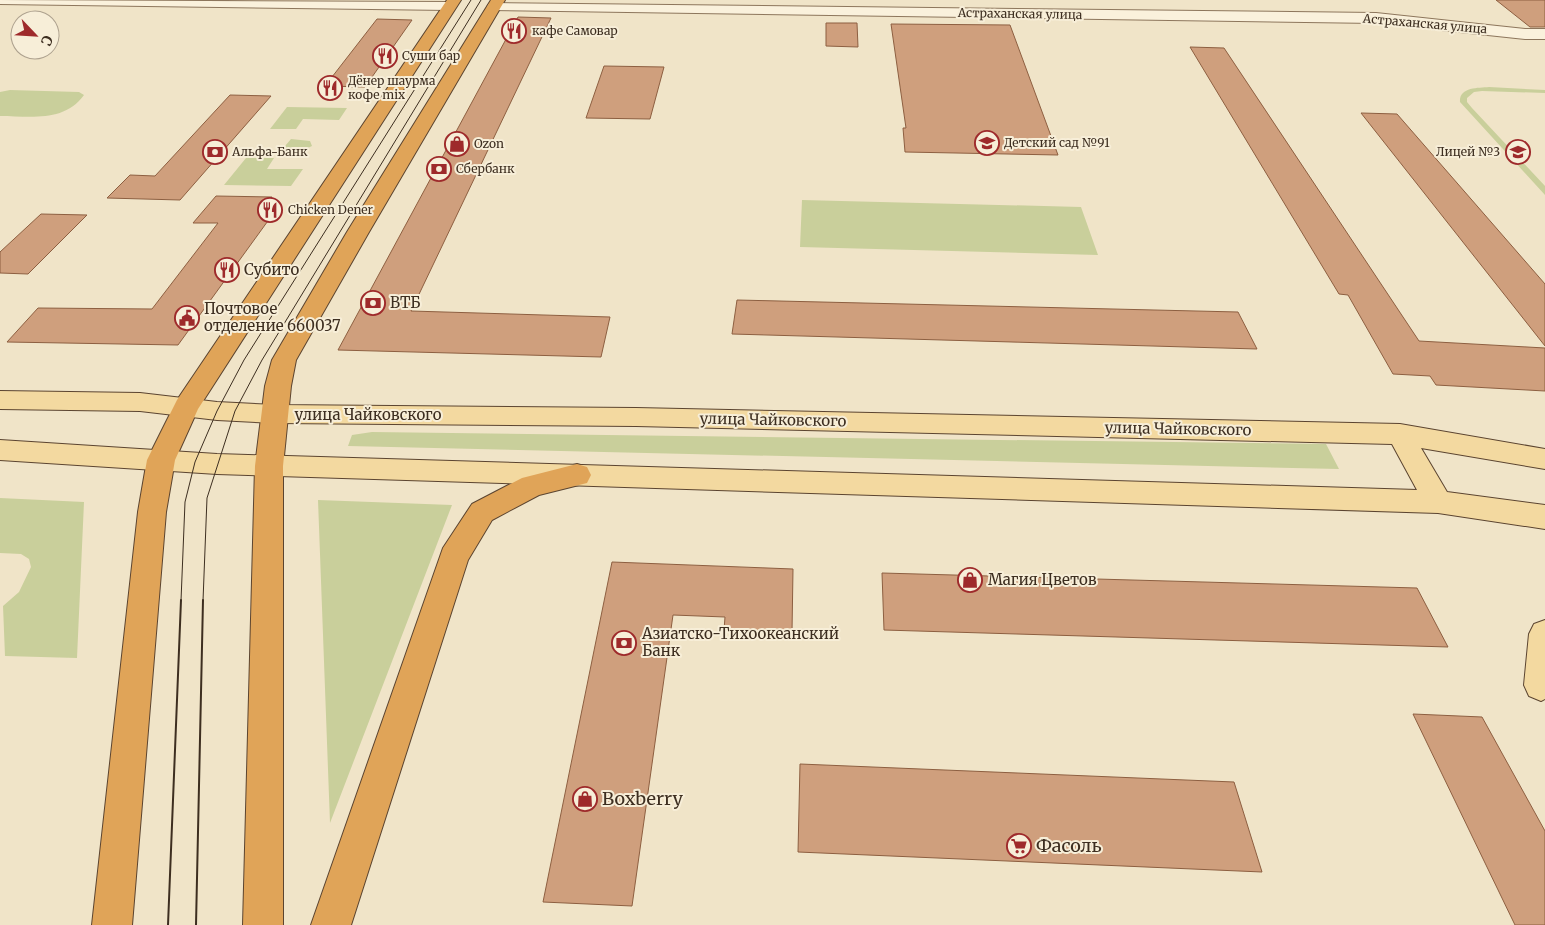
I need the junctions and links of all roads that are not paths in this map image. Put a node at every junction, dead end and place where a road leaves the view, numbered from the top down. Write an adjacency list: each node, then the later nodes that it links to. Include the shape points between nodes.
1 (0, 0): 3 (street)
2 (1220, 0): 5 (street)
3 (452, 3): 8 (highway)
4 (496, 3): 5 (street, Астраханская улица); 9 (highway, via 284,360)
5 (1223, 16): 6 (street, Астраханская улица, via 1376,18)
6 (1545, 34)
7 (0, 400): 8 (main road, улица Чайковского, via 140,402)
8 (186, 407): 9 (main road, улица Чайковского); 13 (highway)
9 (276, 414): 10 (main road, улица Чайковского, via 636,417); 14 (highway)
10 (1400, 434): 12 (main road, улица Чайковского); 16 (main road)
11 (0, 450): 13 (main road)
12 (1545, 459)
13 (161, 460): 14 (main road); 20 (highway, via 152,512)
14 (269, 466): 15 (main road); 21 (highway)
15 (577, 475): 16 (main road); 22 (highway, via 532,486 482,512 454,557)
16 (1438, 502): 17 (main road)
17 (1545, 517)
18 (1545, 634): 19 (main road)
19 (1541, 685)
20 (112, 925)
21 (263, 925)
22 (331, 925)

